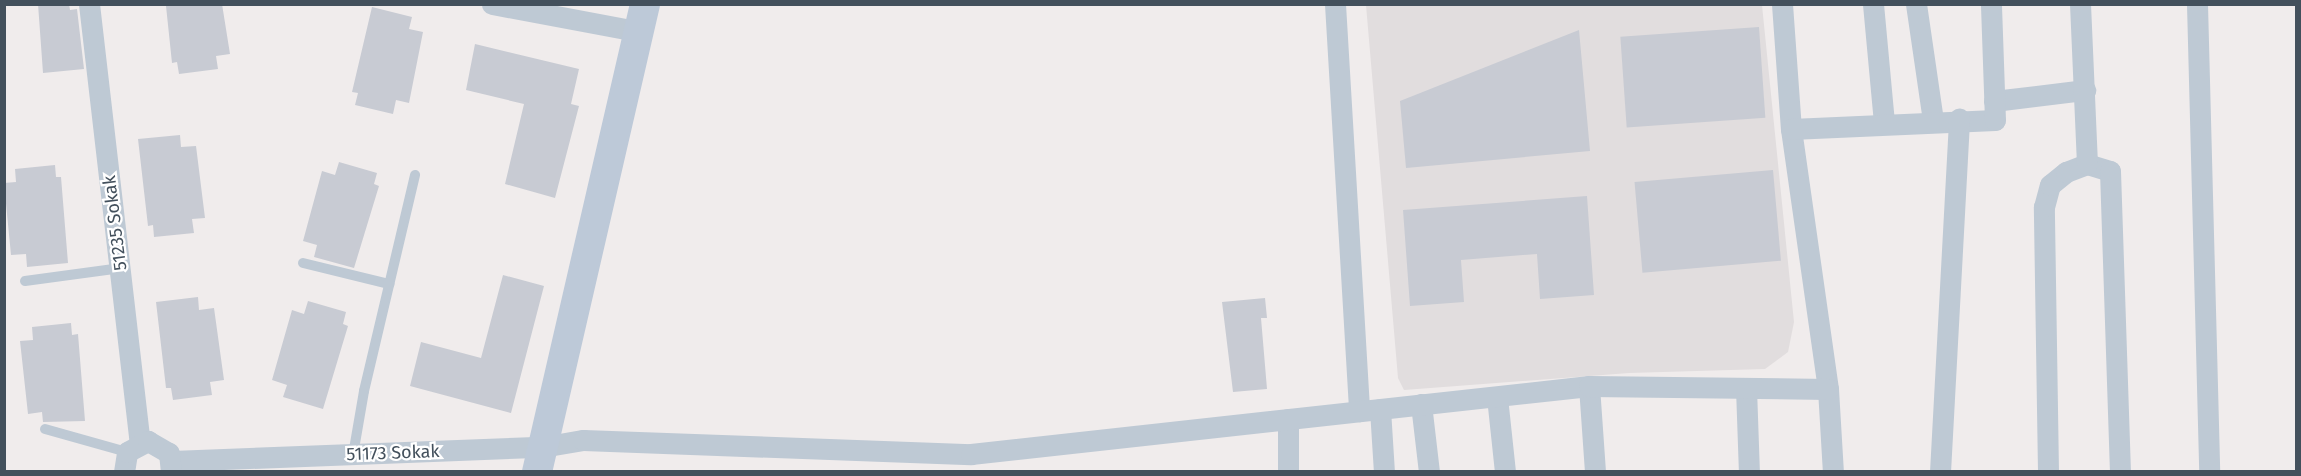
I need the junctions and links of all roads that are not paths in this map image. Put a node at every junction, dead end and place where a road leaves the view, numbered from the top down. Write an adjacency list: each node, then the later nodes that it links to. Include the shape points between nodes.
1 (90, 4): 21 (street, 51235 Sokak)
2 (492, 4): 10 (street)
3 (1335, 4): 29 (street)
4 (1782, 4): 17 (street)
5 (1873, 4): 16 (street)
6 (1917, 4): 15 (street)
7 (1991, 4): 13 (street)
8 (2080, 4): 12 (street)
9 (2197, 4): 47 (street)
10 (540, 9): 11 (street)
11 (643, 18): 34 (main road)
12 (2085, 90): 13 (street); 18 (street)
13 (1994, 101): 14 (street, via 1995,120)
14 (1959, 119): 15 (street); 44 (street)
15 (1933, 121): 16 (street)
16 (1884, 123): 17 (street)
17 (1791, 129): 26 (street)
18 (2086, 164): 45 (street, via 2050,184 2044,207); 46 (street, via 2110,171)
19 (415, 175): 23 (lane)
20 (303, 263): 23 (lane)
21 (121, 268): 22 (lane); 33 (street, 51235 Sokak)
22 (25, 280)
23 (389, 284): 32 (lane)
24 (1589, 386): 25 (street, 51173 Sokak); 27 (street, 51173 Sokak); 41 (street)
25 (1746, 388): 26 (street, 51173 Sokak); 42 (street)
26 (1828, 389): 43 (street)
27 (1497, 396): 28 (street, 51173 Sokak); 40 (street)
28 (1421, 404): 29 (street, 51173 Sokak); 39 (street)
29 (1370, 410): 30 (street, 51173 Sokak); 38 (street)
30 (1288, 419): 35 (street, 51173 Sokak); 37 (street)
31 (45, 429): 33 (lane)
32 (353, 454): 34 (street, 51173 Sokak); 36 (street, 51173 Sokak)
33 (130, 455): 36 (street, via 164,447)
34 (539, 459): 35 (street, 51173 Sokak, via 583,440)
35 (974, 463)
36 (172, 466)
37 (1288, 471)
38 (1384, 471)
39 (1429, 471)
40 (1505, 471)
41 (1595, 471)
42 (1749, 471)
43 (1833, 471)
44 (1940, 471)
45 (2048, 471)
46 (2120, 471)
47 (2209, 471)

